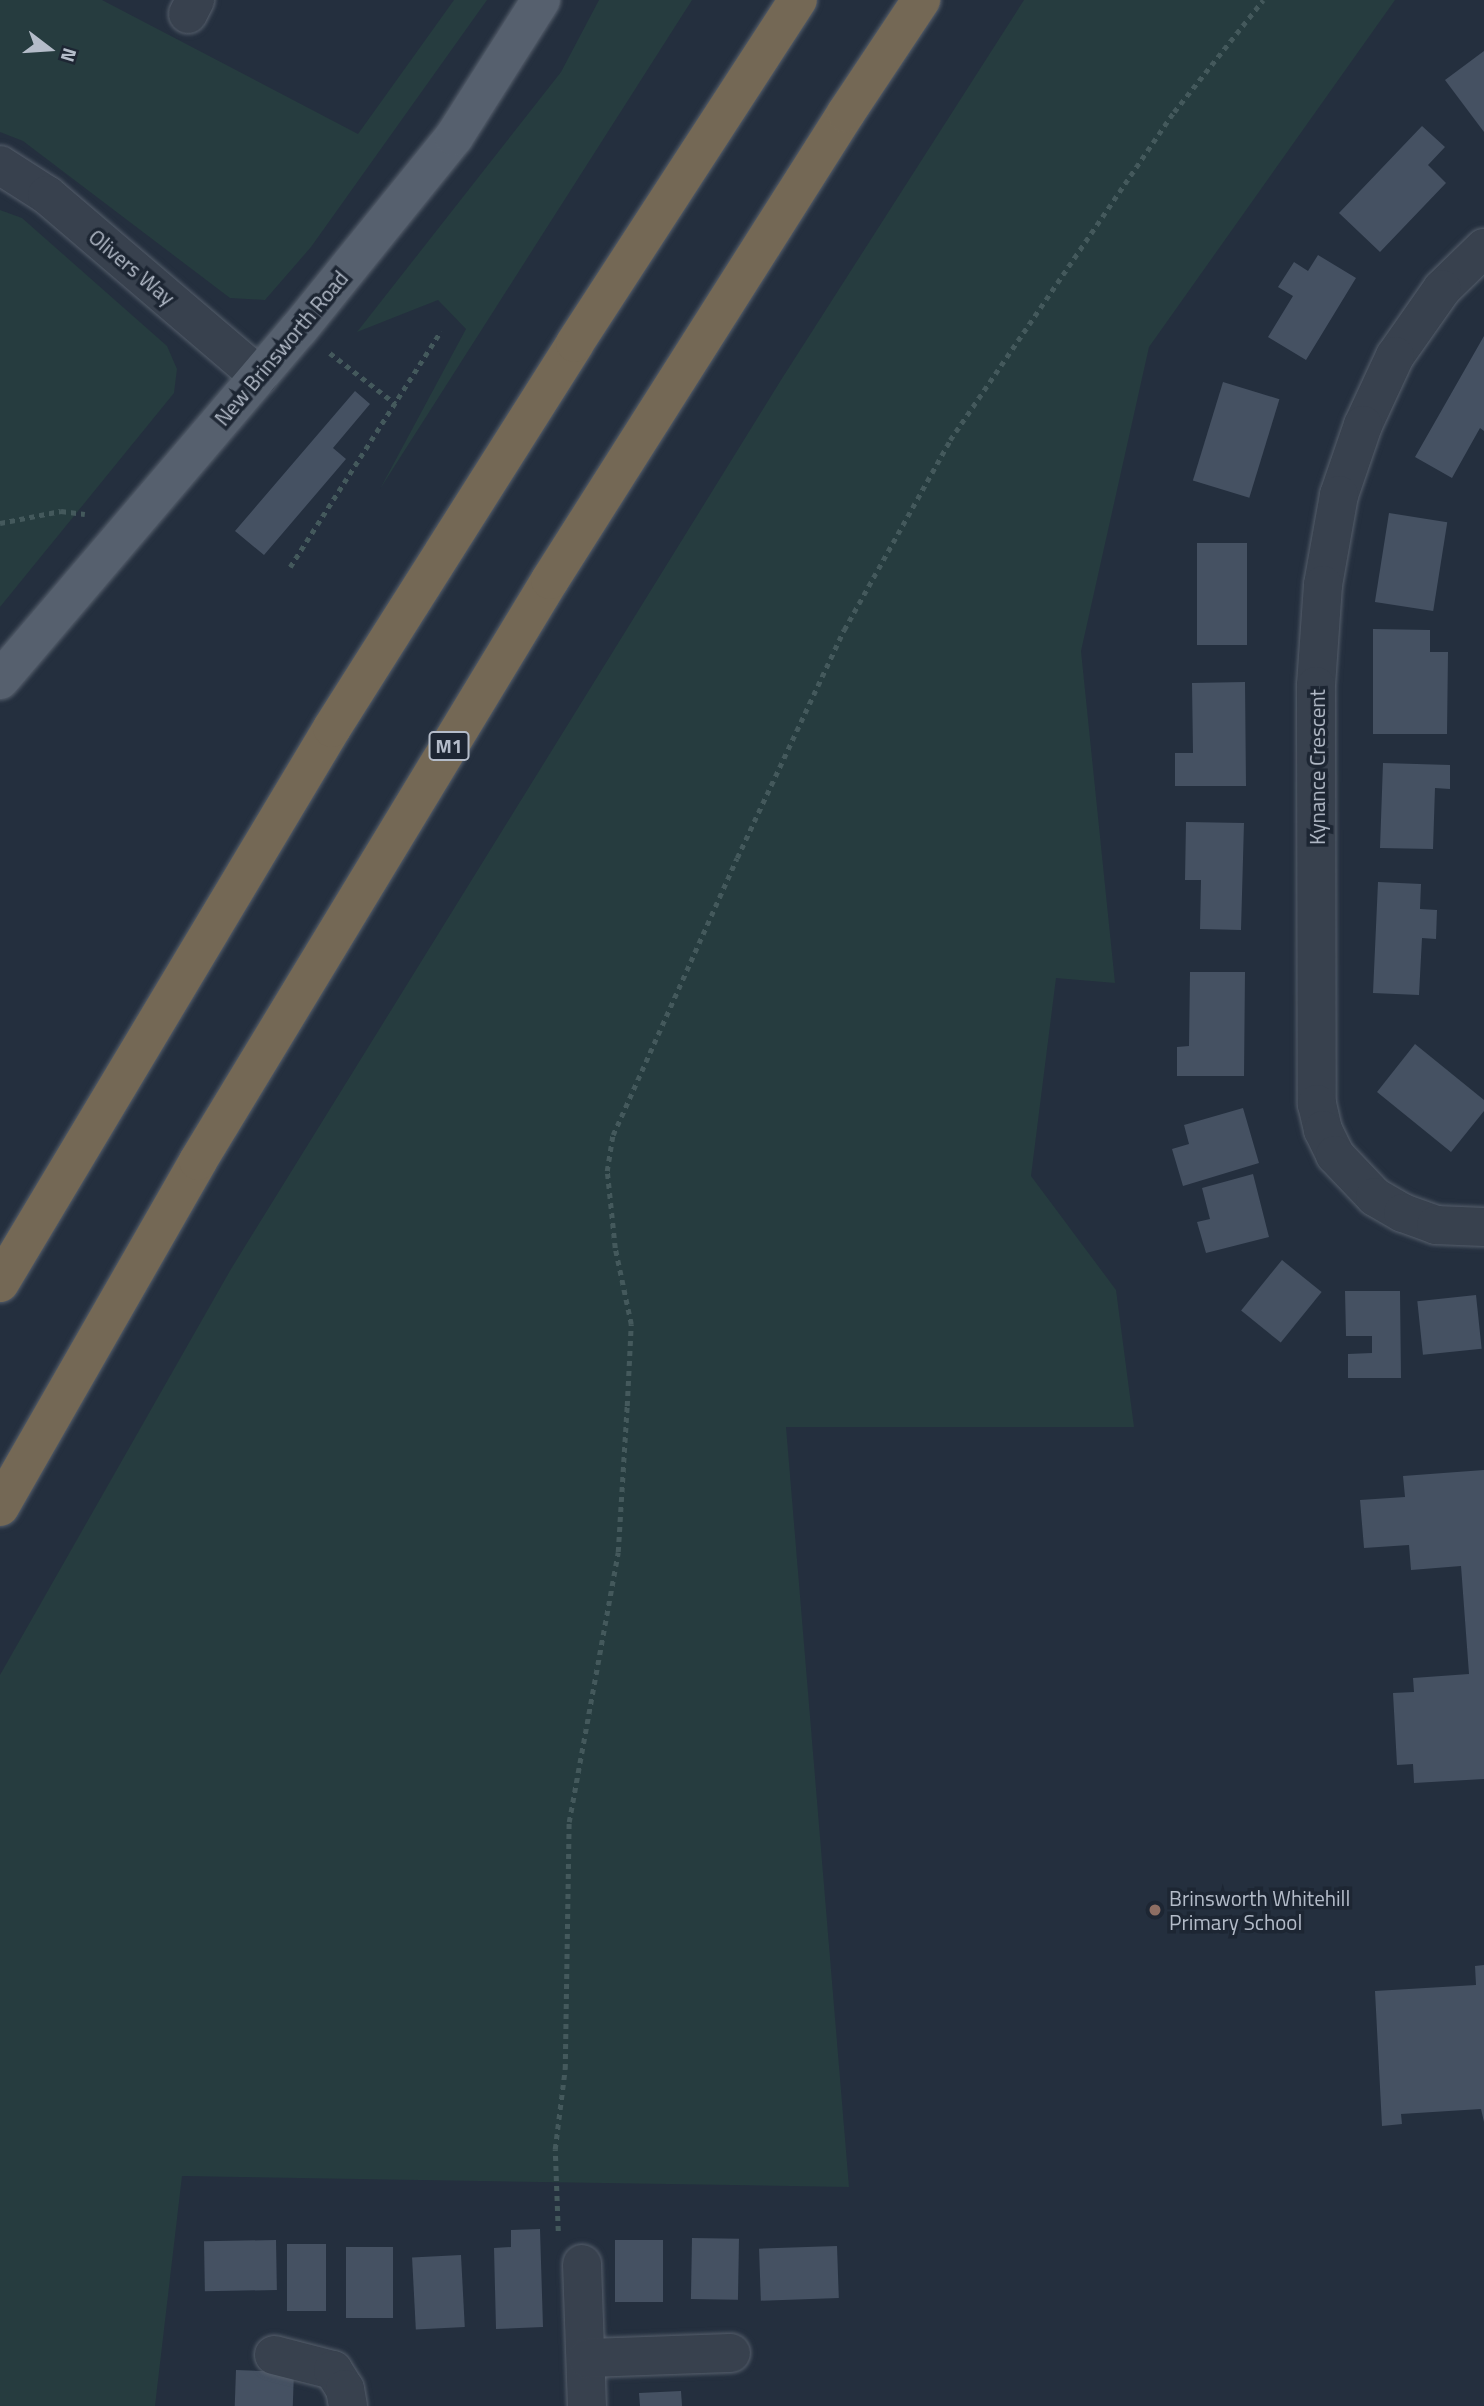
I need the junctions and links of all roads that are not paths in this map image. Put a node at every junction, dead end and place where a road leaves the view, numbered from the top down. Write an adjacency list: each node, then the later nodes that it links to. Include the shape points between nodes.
1 (541, 0): 6 (main road, New Brinsworth Road, via 454,137)
2 (799, 0): 9 (highway, via 332,728)
3 (922, 0): 10 (highway, M1, via 550,580 198,1161)
4 (0, 165): 6 (street, Olivers Way, via 47,195)
5 (1484, 248): 8 (street, Kynance Crescent, via 1442,289 1395,356 1363,425 1334,521 1323,585 1317,686 1317,1104 1323,1130 1335,1155 1375,1198 1436,1225)
6 (259, 376): 7 (main road, New Brinsworth Road)
7 (0, 680)
8 (1484, 1227)
9 (0, 1283)
10 (0, 1507)
11 (582, 2264): 14 (street)
12 (730, 2353): 14 (street)
13 (274, 2355): 15 (street, via 333,2370 345,2389)
14 (587, 2358): 16 (street)
15 (348, 2406)
16 (587, 2406)

